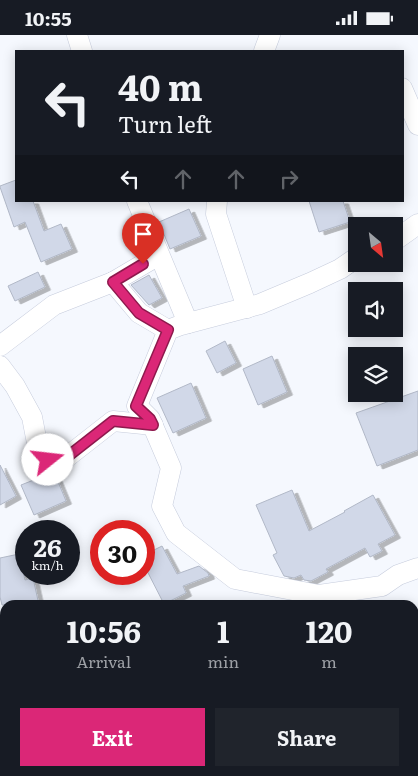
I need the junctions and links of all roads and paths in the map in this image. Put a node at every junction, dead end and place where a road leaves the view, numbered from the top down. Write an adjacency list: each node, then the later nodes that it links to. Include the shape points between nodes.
1 (77, 35): 3 (street)
2 (270, 35): 4 (street)
3 (82, 50)
4 (264, 50)
5 (404, 93): 6 (street)
6 (418, 125)
7 (137, 202): 11 (street)
8 (217, 202): 14 (street, via 216,214)
9 (418, 224): 10 (street)
10 (403, 235)
11 (158, 255): 13 (street); 15 (street)
12 (348, 264): 14 (street, via 310,283)
13 (113, 282): 16 (street, via 139,313); 17 (street, via 54,305)
14 (247, 308): 15 (street)
15 (188, 323): 16 (street)
16 (168, 330): 19 (street, via 136,406)
17 (0, 346)
18 (0, 366): 19 (street, via 32,417 37,443 48,460 67,457 113,421)
19 (153, 425): 20 (street, via 171,468 162,506 176,533 236,579 319,595 382,586 398,575)
20 (418, 568)

